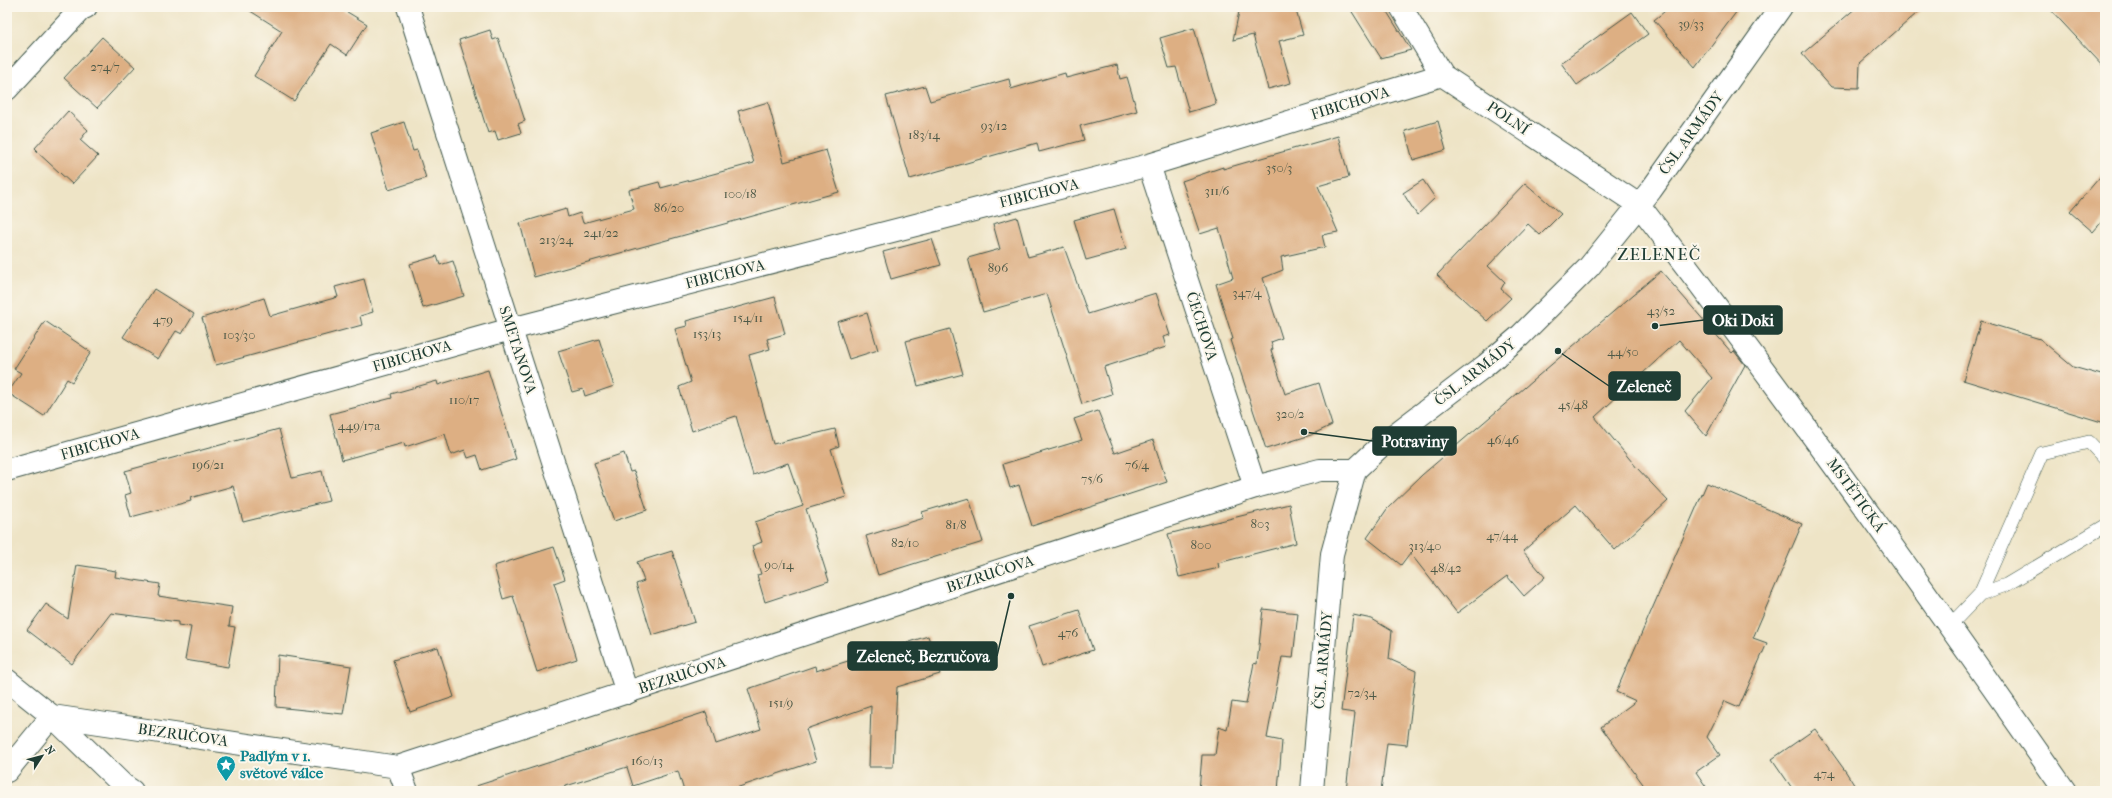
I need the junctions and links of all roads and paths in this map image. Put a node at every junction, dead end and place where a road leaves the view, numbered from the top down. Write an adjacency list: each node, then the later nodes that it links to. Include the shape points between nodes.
1 (408, 7): 9 (street, SMETANOVA)
2 (1401, 7): 5 (street, POLNÍ)
3 (1781, 7): 8 (street, ČSL. ARMÁDY)
4 (82, 8): 6 (street)
5 (1442, 75): 7 (street, FIBICHOVA); 8 (street, POLNÍ)
6 (7, 89)
7 (1148, 165): 9 (street, FIBICHOVA); 13 (street, ČECHOVA)
8 (1639, 205): 12 (street, ČSL. ARMÁDY, via 1589,267 1520,336 1385,442); 16 (street, MSTĚTICKÁ, via 1780,389)
9 (511, 329): 11 (street, FIBICHOVA); 18 (street, SMETANOVA)
10 (2105, 459): 15 (lane, via 2089,442 2042,453)
11 (7, 470)
12 (1355, 470): 13 (street, BEZRUČOVA, via 1320,470); 24 (street, ČSL. ARMÁDY, via 1332,554)
13 (1255, 487): 18 (street, BEZRUČOVA)
14 (2105, 526): 15 (lane, via 2006,585)
15 (1980, 594): 16 (lane)
16 (1949, 623): 25 (street, MSTĚTICKÁ)
17 (7, 680): 19 (street)
18 (627, 693): 20 (street, BEZRUČOVA)
19 (52, 716): 20 (street, BEZRUČOVA); 21 (street); 22 (street)
20 (398, 767): 23 (street)
21 (7, 771)
22 (132, 791)
23 (407, 791)
24 (1312, 791)
25 (2065, 791)

